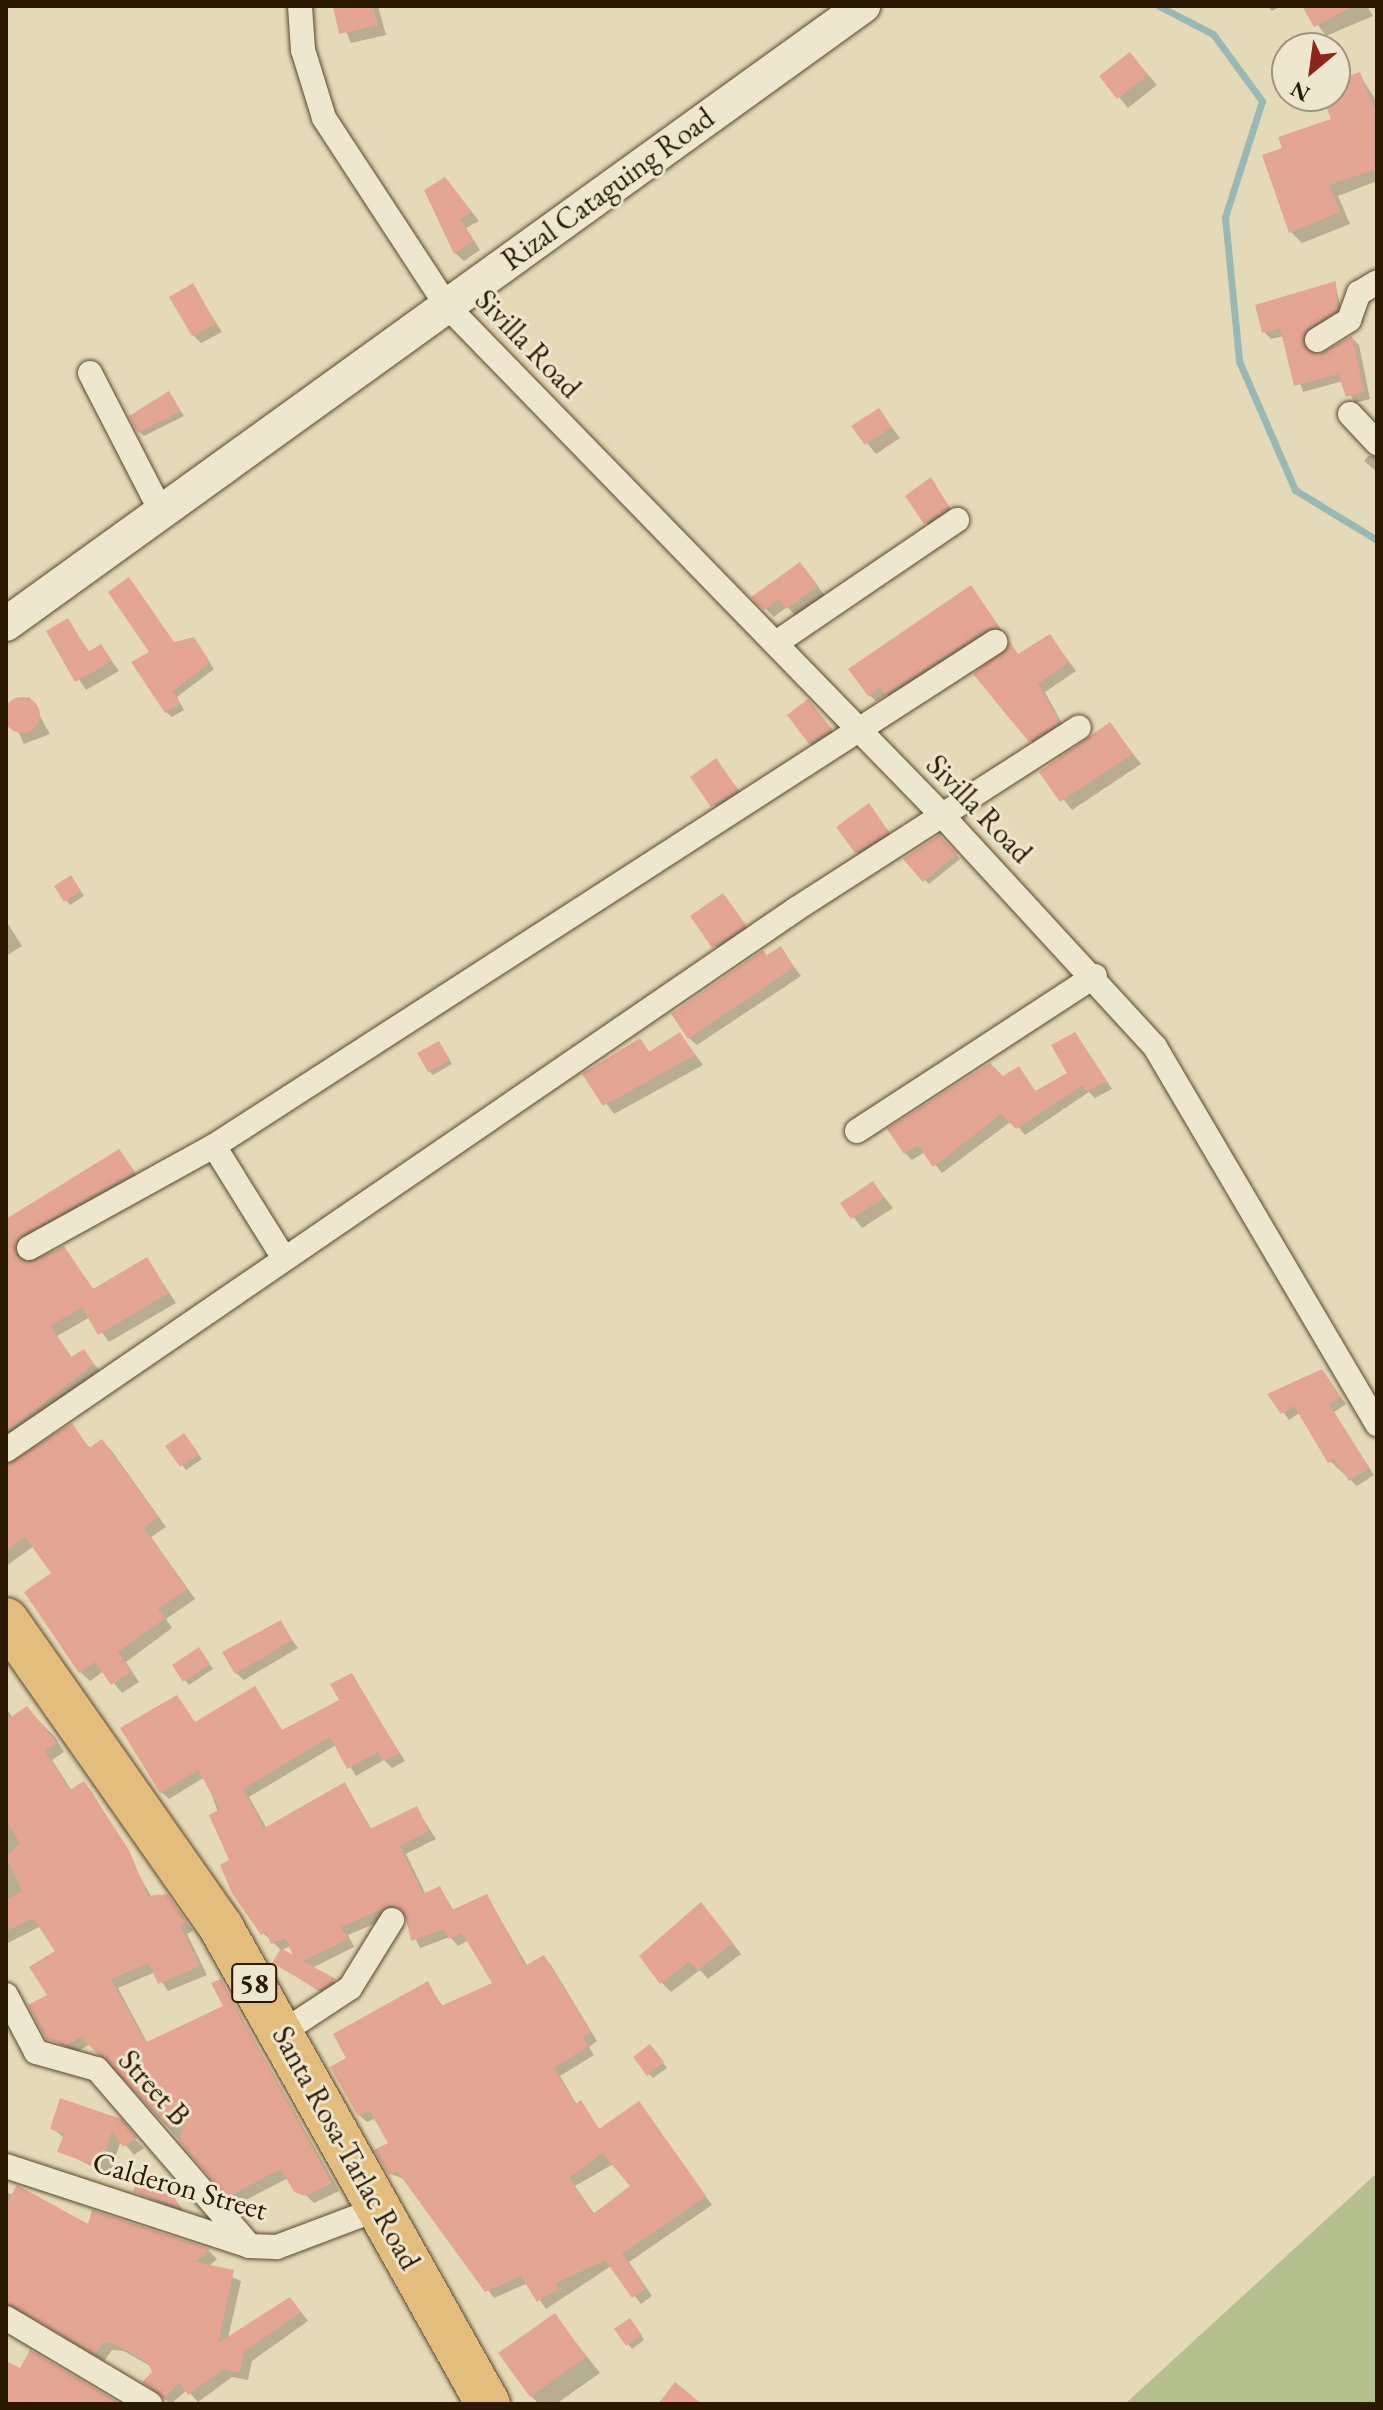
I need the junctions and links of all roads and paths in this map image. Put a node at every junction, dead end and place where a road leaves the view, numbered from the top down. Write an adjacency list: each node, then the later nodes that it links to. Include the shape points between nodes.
1 (300, 6): 4 (street, Sivilla Road, via 303,50 324,118)
2 (863, 6): 4 (street, Rizal Cataguing Road)
3 (1377, 282): 5 (street, via 1359,293 1349,320)
4 (447, 306): 9 (street, Rizal Cataguing Road); 13 (street, Sivilla Road)
5 (1317, 340)
6 (90, 373): 9 (street)
7 (1350, 414): 8 (street)
8 (1377, 443)
9 (163, 515): 11 (street, Rizal Cataguing Road)
10 (957, 520): 13 (street)
11 (6, 624)
12 (995, 642): 15 (street)
13 (776, 643): 15 (street, Sivilla Road)
14 (1079, 727): 16 (street)
15 (861, 732): 16 (street, Sivilla Road); 19 (street)
16 (940, 813): 17 (street, Sivilla Road); 21 (street)
17 (1095, 976): 18 (street); 22 (street, Sivilla Road, via 1170,1069)
18 (857, 1131)
19 (214, 1146): 20 (street); 21 (street)
20 (29, 1248)
21 (283, 1257): 23 (street)
22 (1377, 1424)
23 (6, 1450)
24 (6, 1620): 27 (highway, Santa Rosa-Tarlac Road / 58, via 199,1892)
25 (392, 1920): 27 (street, via 350,1988)
26 (6, 1995): 30 (street, Street B, via 36,2052 97,2069)
27 (283, 2032): 29 (highway, Santa Rosa-Tarlac Road / 58)
28 (6, 2166): 30 (street, Calderon Street)
29 (380, 2208): 30 (street, Calderon Street, via 277,2247); 33 (highway, Santa Rosa-Tarlac Road / 58)
30 (249, 2246)
31 (6, 2318): 32 (street)
32 (150, 2404)
33 (488, 2404)

